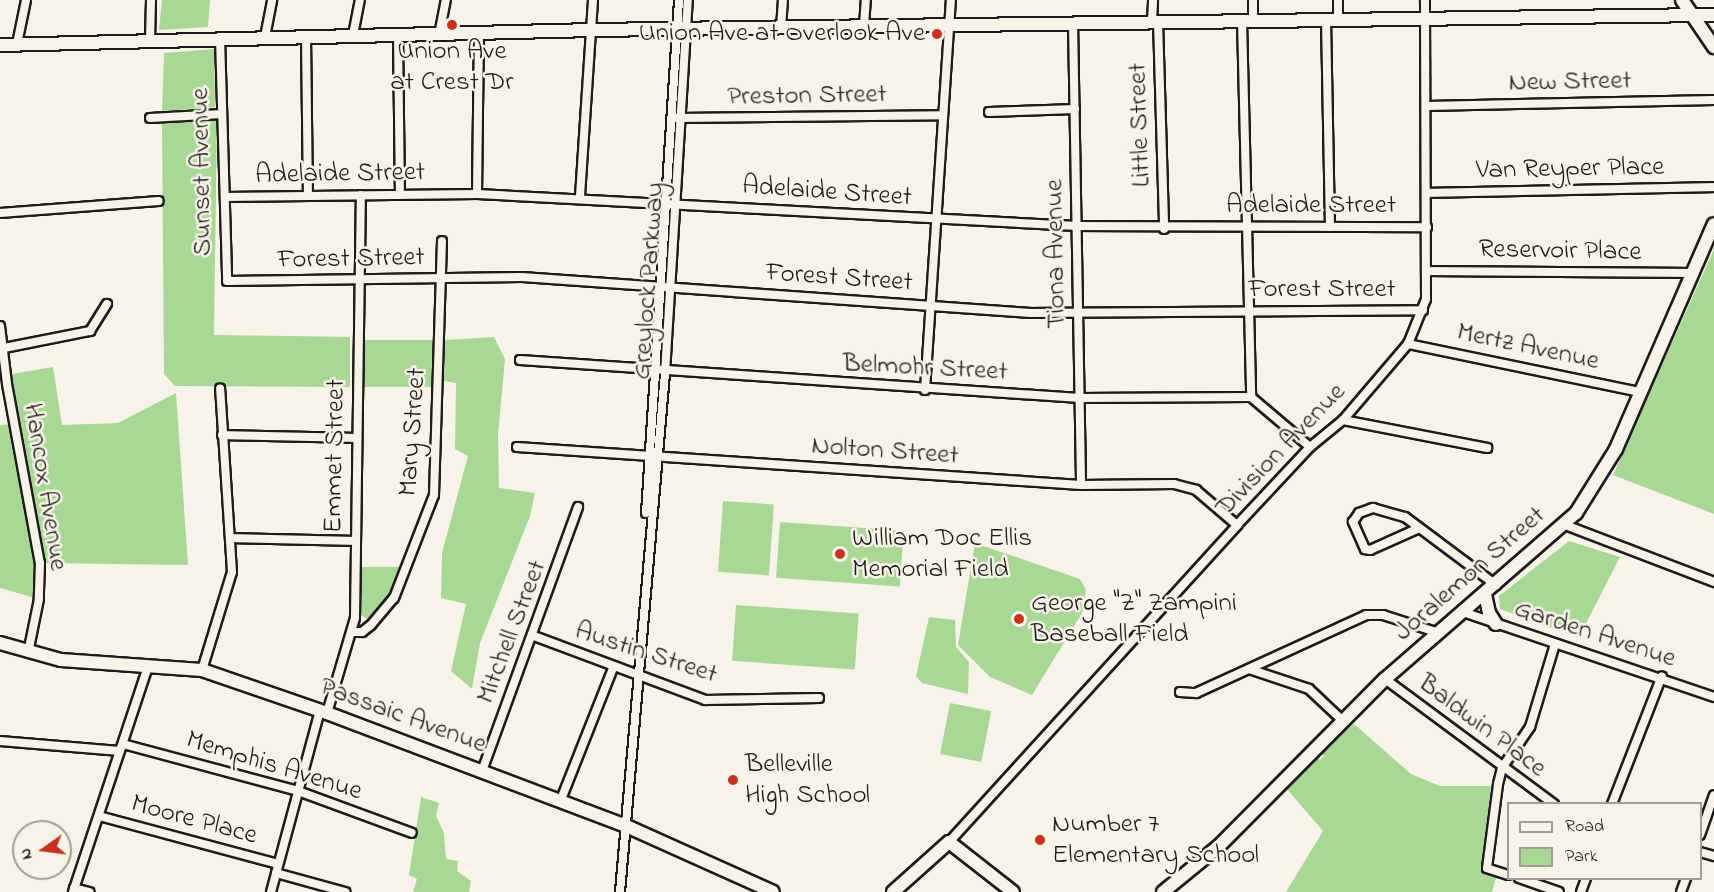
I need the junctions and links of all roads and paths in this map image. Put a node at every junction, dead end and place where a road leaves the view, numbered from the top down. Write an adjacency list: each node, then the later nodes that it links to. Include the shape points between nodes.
1 (27, 0): 37 (street)
2 (151, 0): 36 (street)
3 (272, 0): 34 (street)
4 (360, 0): 30 (street)
5 (446, 0): 32 (street)
6 (593, 0): 27 (street)
7 (679, 0): 28 (street, Greylock Parkway)
8 (688, 0): 28 (street, Greylock Parkway)
9 (783, 0): 26 (street)
10 (866, 0): 25 (street)
11 (951, 0): 24 (street)
12 (1153, 0): 22 (street, Little Street)
13 (1253, 0): 21 (street)
14 (1338, 0): 20 (street)
15 (1425, 0): 19 (street, Division Avenue)
16 (1682, 0): 17 (street)
17 (1691, 14): 18 (street); 19 (street); 39 (street)
18 (1714, 15)
19 (1425, 18): 20 (street); 41 (street, Division Avenue)
20 (1332, 19): 21 (street); 65 (street)
21 (1248, 20): 22 (street); 64 (street)
22 (1155, 21): 23 (street); 67 (street, Little Street)
23 (1073, 22): 24 (street); 42 (street, Tiona Avenue)
24 (949, 24): 25 (street); 45 (street)
25 (864, 26): 26 (street)
26 (781, 28): 28 (street)
27 (591, 30): 28 (street); 29 (street); 55 (street)
28 (681, 30): 47 (street, Greylock Parkway); 48 (street, Greylock Parkway)
29 (479, 34): 32 (street); 51 (street)
30 (353, 35): 31 (street); 33 (street)
31 (398, 35): 32 (street); 54 (street)
32 (439, 35)
33 (306, 36): 34 (street); 52 (street)
34 (265, 37): 35 (street)
35 (220, 38): 36 (street); 44 (street, Sunset Avenue)
36 (150, 41): 37 (street)
37 (17, 44): 38 (street)
38 (0, 45)
39 (1714, 47)
40 (1714, 100): 41 (street, New Street)
41 (1427, 106): 50 (street, Division Avenue)
42 (1075, 109): 43 (street); 63 (street, Tiona Avenue)
43 (989, 112)
44 (222, 114): 46 (street); 56 (street, Sunset Avenue)
45 (943, 115): 48 (street, Preston Street); 61 (street)
46 (150, 118)
47 (671, 118): 48 (street, Preston Street); 58 (street, Greylock Parkway)
48 (681, 118): 59 (street, Greylock Parkway)
49 (1714, 187): 50 (street, Van Reyper Place)
50 (1427, 193): 66 (street, Division Avenue)
51 (477, 194): 54 (street, Adelaide Street); 55 (street, Adelaide Street)
52 (308, 195): 53 (street, Adelaide Street); 56 (street, Adelaide Street)
53 (361, 195): 54 (street, Adelaide Street); 72 (street, Emmet Street)
54 (400, 195)
55 (580, 196): 58 (street, Adelaide Street)
56 (225, 197): 73 (street, Sunset Avenue, via 225,276 227,281)
57 (159, 201): 60 (street)
58 (665, 203): 59 (street, Adelaide Street); 74 (street, Greylock Parkway)
59 (675, 204): 61 (street, Adelaide Street); 75 (street, Greylock Parkway)
60 (0, 213)
61 (938, 220): 63 (street, Adelaide Street); 77 (street)
62 (1714, 224): 70 (street, Joralemon Street)
63 (1077, 226): 67 (street, Adelaide Street); 80 (street, Tiona Avenue)
64 (1247, 227): 65 (street, Adelaide Street); 67 (street, Adelaide Street); 79 (street)
65 (1330, 227): 66 (street, Adelaide Street)
66 (1427, 227): 69 (street, Division Avenue)
67 (1164, 228)
68 (442, 241): 71 (street, Mary Street)
69 (1427, 271): 70 (street, Reservoir Place); 78 (street, Division Avenue)
70 (1693, 273): 90 (street, Joralemon Street)
71 (441, 278): 72 (street, Forest Street); 74 (street, Forest Street, via 522,277); 114 (street, Mary Street, via 434,495 394,598 362,632)
72 (360, 280): 73 (street, Forest Street); 95 (street, Emmet Street)
73 (252, 281)
74 (659, 287): 75 (street, Forest Street); 85 (street, Greylock Parkway)
75 (670, 288): 77 (street, Forest Street); 86 (street, Greylock Parkway)
76 (107, 304): 83 (street, via 90,331)
77 (932, 306): 80 (street, Forest Street); 89 (street)
78 (1423, 310): 79 (street, Forest Street); 82 (street, Division Avenue)
79 (1248, 311): 80 (street, Forest Street); 91 (street)
80 (1078, 312): 92 (street, Tiona Avenue)
81 (0, 326): 83 (street, Hancox Avenue)
82 (1408, 344): 90 (street, Mertz Avenue); 93 (street, Division Avenue)
83 (4, 348): 87 (street, Hancox Avenue)
84 (520, 360): 85 (street, Belmohr Street)
85 (653, 372): 86 (street, Belmohr Street); 99 (street, Greylock Parkway)
86 (665, 373): 89 (street, Belmohr Street); 100 (street, Greylock Parkway)
87 (3, 384): 119 (street, Hancox Avenue, via 41,571)
88 (220, 388): 94 (street)
89 (925, 390): 92 (street, Belmohr Street)
90 (1640, 392): 104 (street, Joralemon Street, via 1603,472)
91 (1251, 397): 92 (street, Belmohr Street); 97 (street)
92 (1080, 398): 101 (street, Tiona Avenue)
93 (1343, 420): 97 (street, Division Avenue); 98 (street)
94 (222, 435): 95 (street); 106 (street)
95 (355, 438): 107 (street, Emmet Street)
96 (518, 447): 99 (street, Nolton Street)
97 (1310, 447): 103 (street, Division Avenue)
98 (1487, 448)
99 (647, 457): 100 (street, Nolton Street); 108 (street, Greylock Parkway)
100 (657, 458): 101 (street, Nolton Street); 108 (street, Greylock Parkway)
101 (1081, 485): 103 (street, Nolton Street, via 1174,484 1196,490)
102 (578, 507): 116 (street, Mitchell Street)
103 (1236, 525): 145 (street, Division Avenue)
104 (1565, 525): 109 (street); 110 (street, Joralemon Street)
105 (1417, 529): 105 (street, via 1395,513 1373,508 1355,517 1354,529 1365,549 1370,550); 110 (street)
106 (231, 538): 107 (street); 123 (street, via 232,572)
107 (354, 541): 114 (street, Emmet Street)
108 (646, 565): 124 (street, Greylock Parkway)
109 (1714, 582)
110 (1496, 585): 111 (street, Joralemon Street)
111 (1485, 594): 112 (street, Joralemon Street); 113 (street, via 1489,614)
112 (1463, 612): 113 (street, Garden Avenue); 115 (street, Joralemon Street)
113 (1496, 624): 118 (street, Garden Avenue)
114 (353, 632): 130 (street, Emmet Street)
115 (1439, 633): 122 (street, via 1383,615 1366,615); 126 (street, Joralemon Street)
116 (534, 636): 121 (street, Austin Street); 135 (street, Mitchell Street)
117 (0, 643): 119 (street, Passaic Avenue)
118 (1555, 644): 125 (street, Garden Avenue); 134 (street, via 1526,736)
119 (28, 653): 120 (street, Passaic Avenue, via 61,660)
120 (148, 667): 123 (street, Passaic Avenue); 133 (street)
121 (613, 668): 124 (street, Austin Street); 138 (street)
122 (1249, 669): 127 (street, via 1196,693); 131 (street, via 1309,689)
123 (202, 670): 130 (street, Passaic Avenue)
124 (638, 676): 129 (street, Austin Street, via 705,700); 142 (street, Greylock Parkway)
125 (1662, 676): 128 (street, Garden Avenue); 140 (street)
126 (1385, 679): 131 (street, Joralemon Street); 134 (street, Baldwin Place)
127 (1180, 692)
128 (1714, 697)
129 (819, 698)
130 (323, 712): 135 (street, Passaic Avenue); 136 (street, Emmet Street)
131 (1342, 720): 157 (street, Joralemon Street, via 1219,846)
132 (0, 741): 133 (street, Memphis Avenue)
133 (122, 747): 136 (street, Memphis Avenue); 141 (street)
134 (1502, 768): 139 (street, Baldwin Place); 147 (street, via 1487,868)
135 (482, 771): 138 (street, Passaic Avenue)
136 (298, 791): 144 (street, Memphis Avenue); 146 (street, Emmet Street)
137 (1714, 795): 143 (street)
138 (560, 802): 142 (street, Passaic Avenue)
139 (1551, 802)
140 (1613, 802)
141 (99, 816): 146 (street, Moore Place); 149 (street)
142 (624, 825): 153 (street, Greylock Parkway); 154 (street, Passaic Avenue)
143 (1702, 832)
144 (412, 833)
145 (949, 842): 155 (street); 156 (street)
146 (277, 868): 151 (street, Emmet Street); 152 (street, Moore Place)
147 (1507, 874)
148 (1522, 880): 158 (street)
149 (73, 890): 150 (street)
150 (89, 892)
151 (271, 892)
152 (345, 892)
153 (620, 892)
154 (773, 892)
155 (893, 892)
156 (1013, 892)
157 (1163, 892)
158 (1559, 892)

